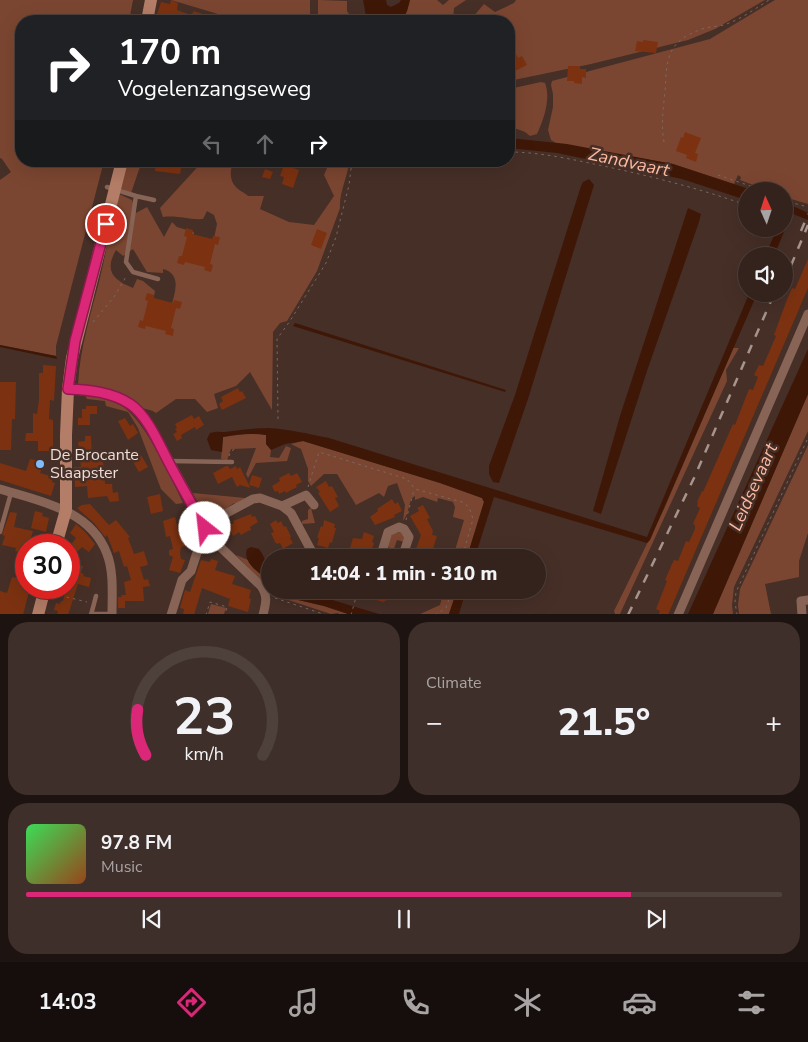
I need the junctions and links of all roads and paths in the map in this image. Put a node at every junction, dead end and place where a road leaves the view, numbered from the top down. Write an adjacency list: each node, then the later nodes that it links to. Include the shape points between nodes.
1 (151, 0): 3 (main road)
2 (769, 0): 4 (path, via 727,24 688,35 672,48 666,68)
3 (148, 15)
4 (664, 142)
5 (515, 153): 13 (path, via 571,159 660,178)
6 (120, 167): 10 (main road)
7 (351, 167): 21 (path, via 336,237 326,263 277,339)
8 (718, 175): 9 (path)
9 (739, 182)
10 (111, 188): 11 (lane); 20 (main road, via 75,341)
11 (136, 196): 12 (lane); 16 (lane, via 126,262)
12 (154, 200)
13 (738, 202)
14 (793, 203): 15 (path)
15 (808, 207)
16 (130, 268): 17 (lane, via 133,272); 19 (path, via 114,297)
17 (158, 278)
18 (808, 314): 61 (street)
19 (92, 323)
20 (68, 389): 24 (street, via 106,394 132,405); 32 (main road)
21 (278, 419)
22 (808, 438): 62 (path, via 736,592)
23 (237, 448): 25 (path, via 230,451)
24 (168, 461): 25 (lane); 33 (street)
25 (231, 462)
26 (0, 489): 28 (street)
27 (414, 489): 29 (path, via 407,479 320,452); 34 (path); 40 (path, via 462,502 468,507 473,519)
28 (12, 492): 32 (street); 35 (lane)
29 (306, 495): 30 (street); 31 (street)
30 (314, 505)
31 (282, 506): 33 (street, via 260,498 253,499); 37 (street, via 291,513)
32 (66, 510): 36 (main road); 53 (street, via 95,532 108,555)
33 (205, 528): 41 (street); 54 (street, via 191,571 182,580)
34 (404, 529): 38 (street, via 399,527 388,532); 39 (street, via 409,537)
35 (0, 532)
36 (59, 534)
37 (310, 549)
38 (383, 549)
39 (405, 549)
40 (465, 549)
41 (261, 588)
42 (96, 596): 50 (lane)
43 (42, 599): 51 (main road)
44 (79, 599): 50 (path)
45 (267, 599): 57 (street)
46 (278, 599): 58 (path)
47 (355, 599): 59 (path)
48 (449, 599): 60 (path, via 446,608)
49 (805, 601): 63 (street)
50 (94, 603): 52 (lane)
51 (38, 614)
52 (91, 614): 53 (lane)
53 (112, 614)
54 (171, 614)
55 (206, 614): 56 (path, via 210,602 227,607)
56 (225, 614)
57 (263, 614)
58 (326, 614)
59 (351, 614)
60 (435, 614)
61 (678, 614)
62 (737, 614)
63 (800, 614)

